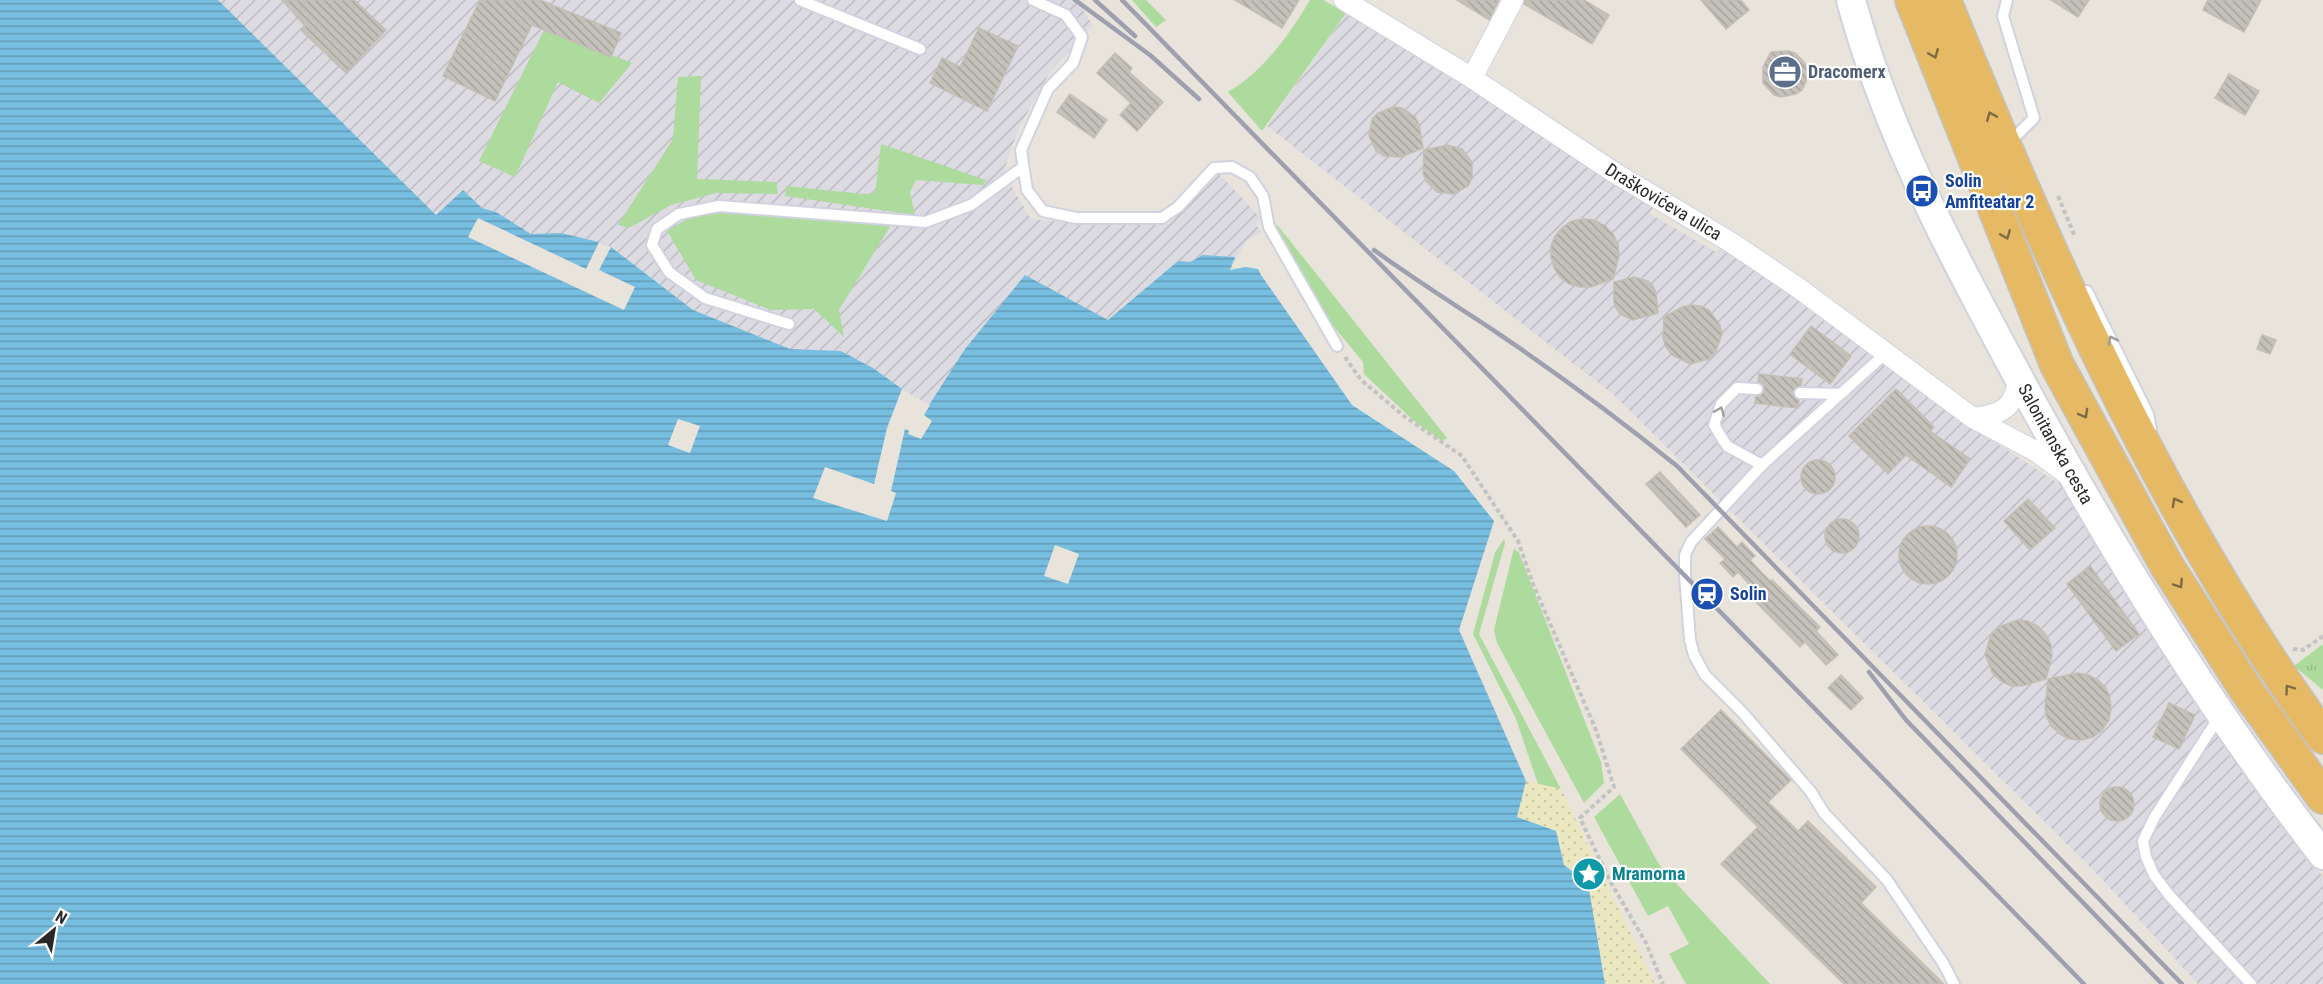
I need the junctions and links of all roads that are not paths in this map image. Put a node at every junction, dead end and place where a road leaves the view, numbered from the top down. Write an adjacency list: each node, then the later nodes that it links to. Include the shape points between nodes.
1 (800, 0): 9 (lane)
2 (1033, 0): 12 (lane, via 1066,15 1082,37 1073,63 1048,89 1021,150)
3 (1344, 0): 10 (street, Draškovićeva ulica)
4 (1513, 0): 10 (street)
5 (1851, 0): 19 (main road, Salonitanska cesta, via 1863,45 1922,191)
6 (1912, 0): 29 (highway, one-way to 29, via 2058,365 2167,566 2247,691)
7 (1944, 0): 11 (highway, one-way to 7)
8 (2007, 0): 11 (lane, via 2002,16 2034,118)
9 (920, 49)
10 (1472, 78): 18 (street, Draškovićeva ulica, via 1615,173 1732,243)
11 (2004, 148): 13 (highway)
12 (1023, 167): 16 (lane, via 970,205 925,222 719,206 679,214 657,229 652,245 669,272 705,298); 17 (lane, via 1027,190 1043,212 1076,218 1162,219 1214,168 1232,167 1250,177 1263,196 1269,227)
13 (2023, 189): 14 (lane); 25 (highway, via 2093,343)
14 (2066, 256)
15 (2084, 286): 25 (lane, one-way to 15, via 2148,414)
16 (789, 324)
17 (1337, 346)
18 (1885, 354): 22 (lane); 23 (street, Draškovićeva ulica)
19 (2019, 379): 23 (street, via 2009,405 1996,415); 26 (main road, Salonitanska cesta)
20 (1757, 389): 24 (lane, one-way to 20, via 1728,446 1714,425 1721,404 1737,388)
21 (1800, 393): 22 (lane)
22 (1840, 394): 24 (lane)
23 (1973, 418): 26 (street, Draškovićeva ulica, via 2037,452)
24 (1762, 465): 31 (lane, via 1691,542 1685,555 1694,655 1705,675 1743,713 1811,792 1824,813 1887,880)
25 (2160, 473): 28 (highway, one-way to 25, via 2224,591)
26 (2075, 482): 27 (main road, Salonitanska cesta)
27 (2221, 715): 30 (main road, Salonitanska cesta); 32 (lane, via 2143,841 2154,875 2169,895)
28 (2323, 737)
29 (2323, 797)
30 (2323, 855)
31 (1954, 984)
32 (2251, 984)

